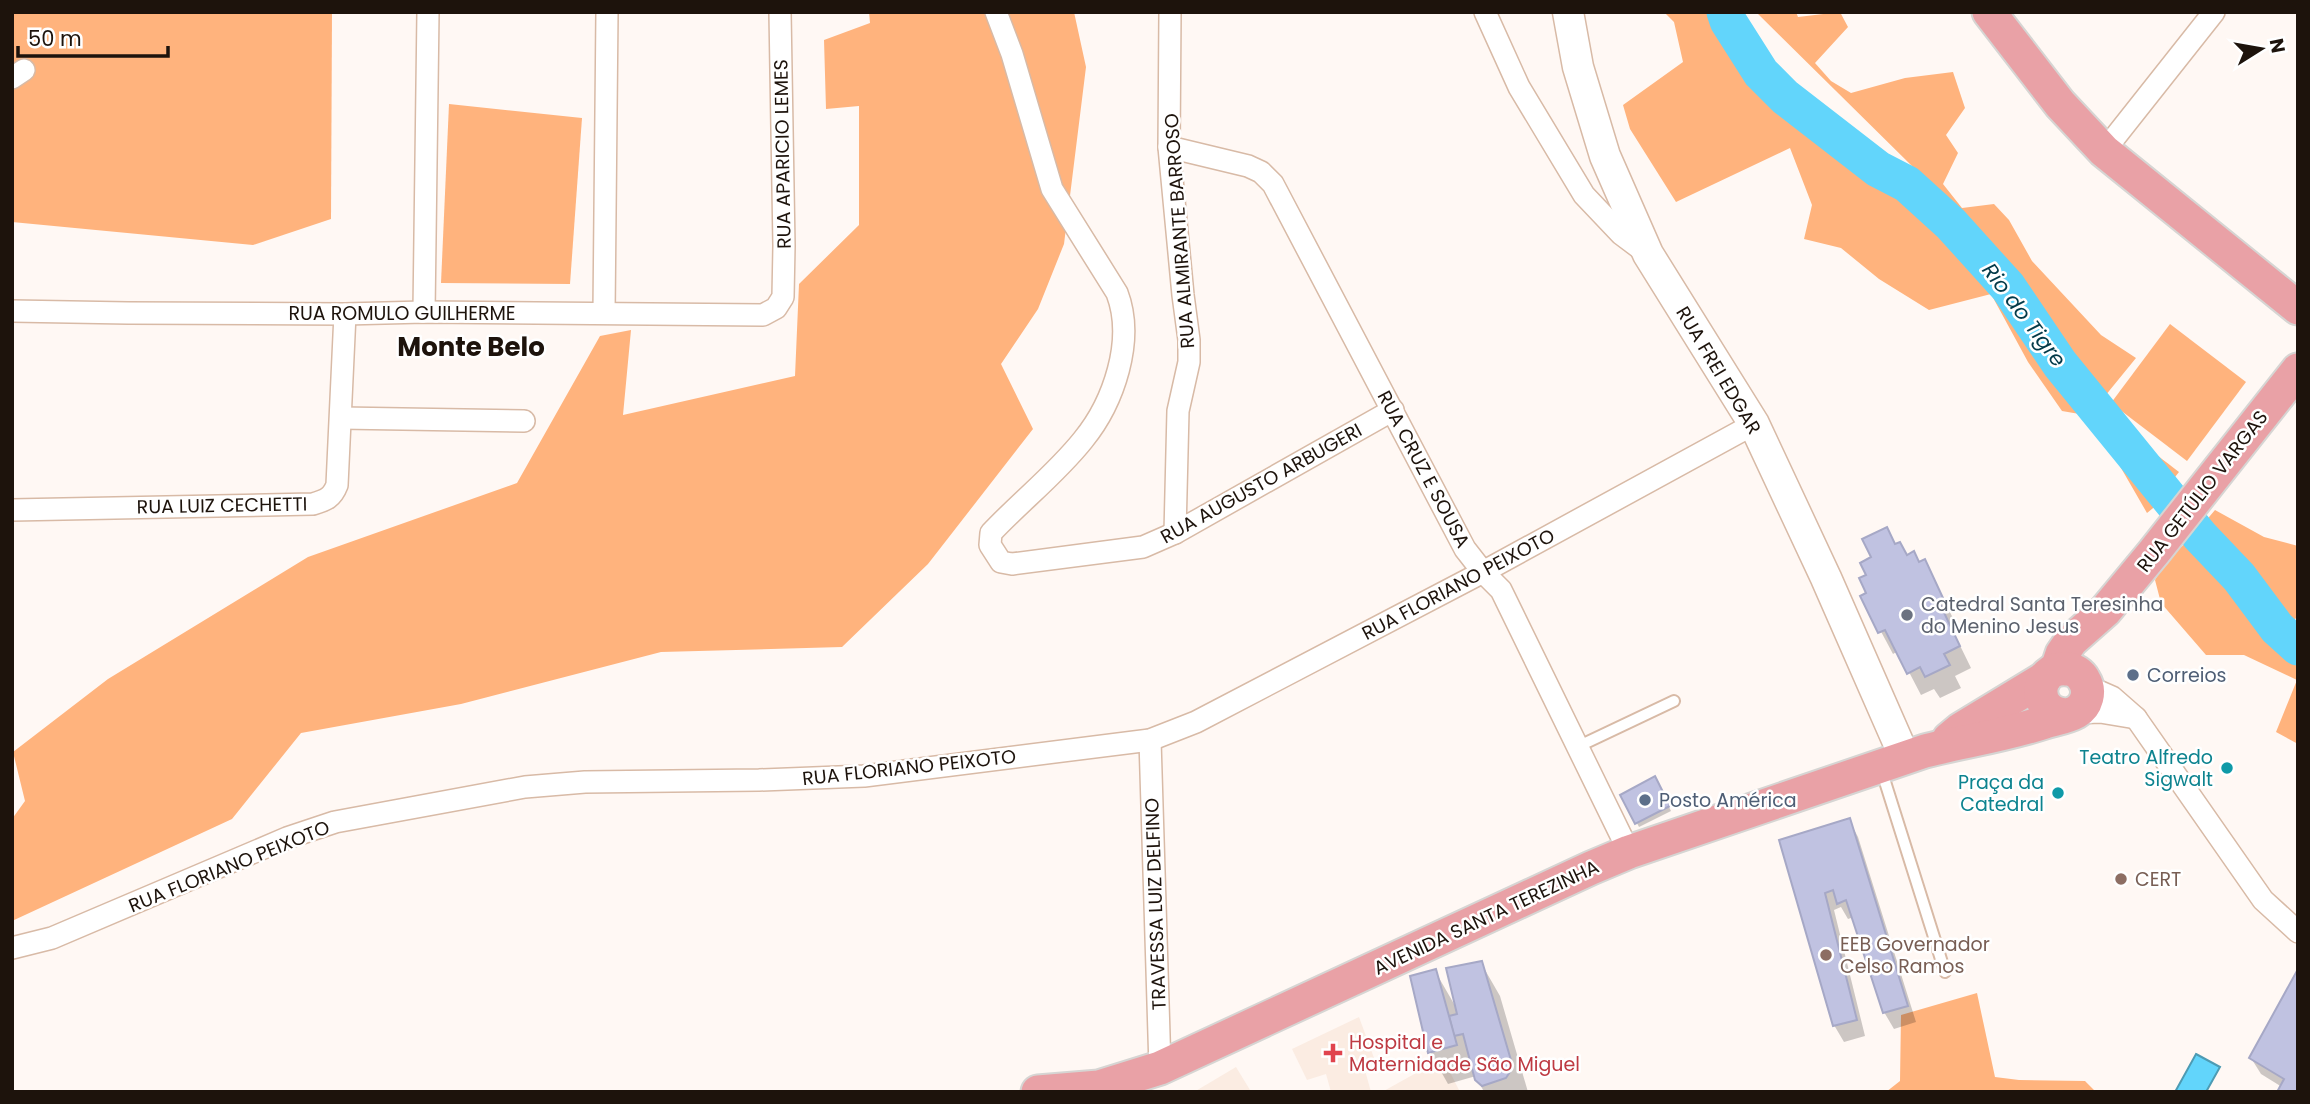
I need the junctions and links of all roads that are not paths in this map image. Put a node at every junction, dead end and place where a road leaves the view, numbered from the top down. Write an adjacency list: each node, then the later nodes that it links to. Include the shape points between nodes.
1 (428, 12): 16 (street)
2 (607, 12): 17 (street)
3 (780, 12): 13 (street, RUA APARICIO LEMES)
4 (996, 12): 25 (street, RUA AUGUSTO ARBUGERI, via 1052,189 1117,293 1125,324 1120,362 1097,421 1070,455 991,533 990,545 1001,562 1012,564 1143,547)
5 (1170, 12): 10 (street, RUA ALMIRANTE BARROSO)
6 (1485, 12): 12 (street, RUA FREI EDGAR, via 1519,87 1584,195 1621,234)
7 (1567, 12): 12 (street, via 1578,68 1605,156)
8 (1989, 12): 11 (main road, via 2060,104)
9 (2214, 12): 11 (street)
10 (1169, 147): 20 (street, RUA CRUZ E SOUSA, via 1248,166 1273,184); 25 (street, RUA ALMIRANTE BARROSO, via 1189,340 1178,411)
11 (2104, 151): 14 (main road)
12 (1648, 254): 23 (street, RUA FREI EDGAR)
13 (783, 296): 17 (street, RUA ROMULO GUILHERME, via 776,308 763,315)
14 (2298, 308)
15 (12, 311): 18 (street, RUA ROMULO GUILHERME)
16 (424, 312): 17 (street, RUA ROMULO GUILHERME); 18 (street, RUA ROMULO GUILHERME)
17 (604, 313)
18 (345, 314): 21 (street, RUA LUIZ CECHETTI)
19 (2298, 370): 27 (main road, RUA GETÚLIO VARGAS, via 2105,611 2071,641 2062,654)
20 (1393, 410): 25 (street, RUA AUGUSTO ARBUGERI); 26 (street, RUA CRUZ E SOUSA, via 1465,549)
21 (341, 418): 22 (street); 24 (street, RUA LUIZ CECHETTI, via 337,485 325,501)
22 (524, 422)
23 (1754, 424): 26 (street, RUA FLORIANO PEIXOTO); 32 (street, RUA FREI EDGAR, via 1826,578)
24 (12, 510)
25 (1175, 533)
26 (1483, 572): 29 (street, RUA FLORIANO PEIXOTO, via 1196,722); 30 (street, RUA CRUZ E SOUSA, via 1501,590)
27 (2069, 690): 31 (main road, AVENIDA SANTA TEREZINHA, via 1964,744); 31 (main road, AVENIDA SANTA TEREZINHA, via 1961,729); 34 (street, via 2112,697 2136,718 2263,900)
28 (1674, 701): 30 (lane)
29 (1150, 740): 35 (street, RUA FLORIANO PEIXOTO, via 864,776 525,787 335,822 52,938); 37 (street, TRAVESSA LUIZ DELFINO)
30 (1577, 747): 33 (street, RUA CRUZ E SOUSA)
31 (1938, 748): 32 (main road, AVENIDA SANTA TEREZINHA)
32 (1892, 762): 33 (main road, AVENIDA SANTA TEREZINHA); 36 (lane)
33 (1629, 852): 37 (main road, AVENIDA SANTA TEREZINHA)
34 (2298, 932)
35 (12, 948)
36 (1945, 972)
37 (1160, 1068): 38 (main road, AVENIDA SANTA TEREZINHA)
38 (1099, 1089): 39 (main road, AVENIDA SANTA TEREZINHA)
39 (1038, 1092)

